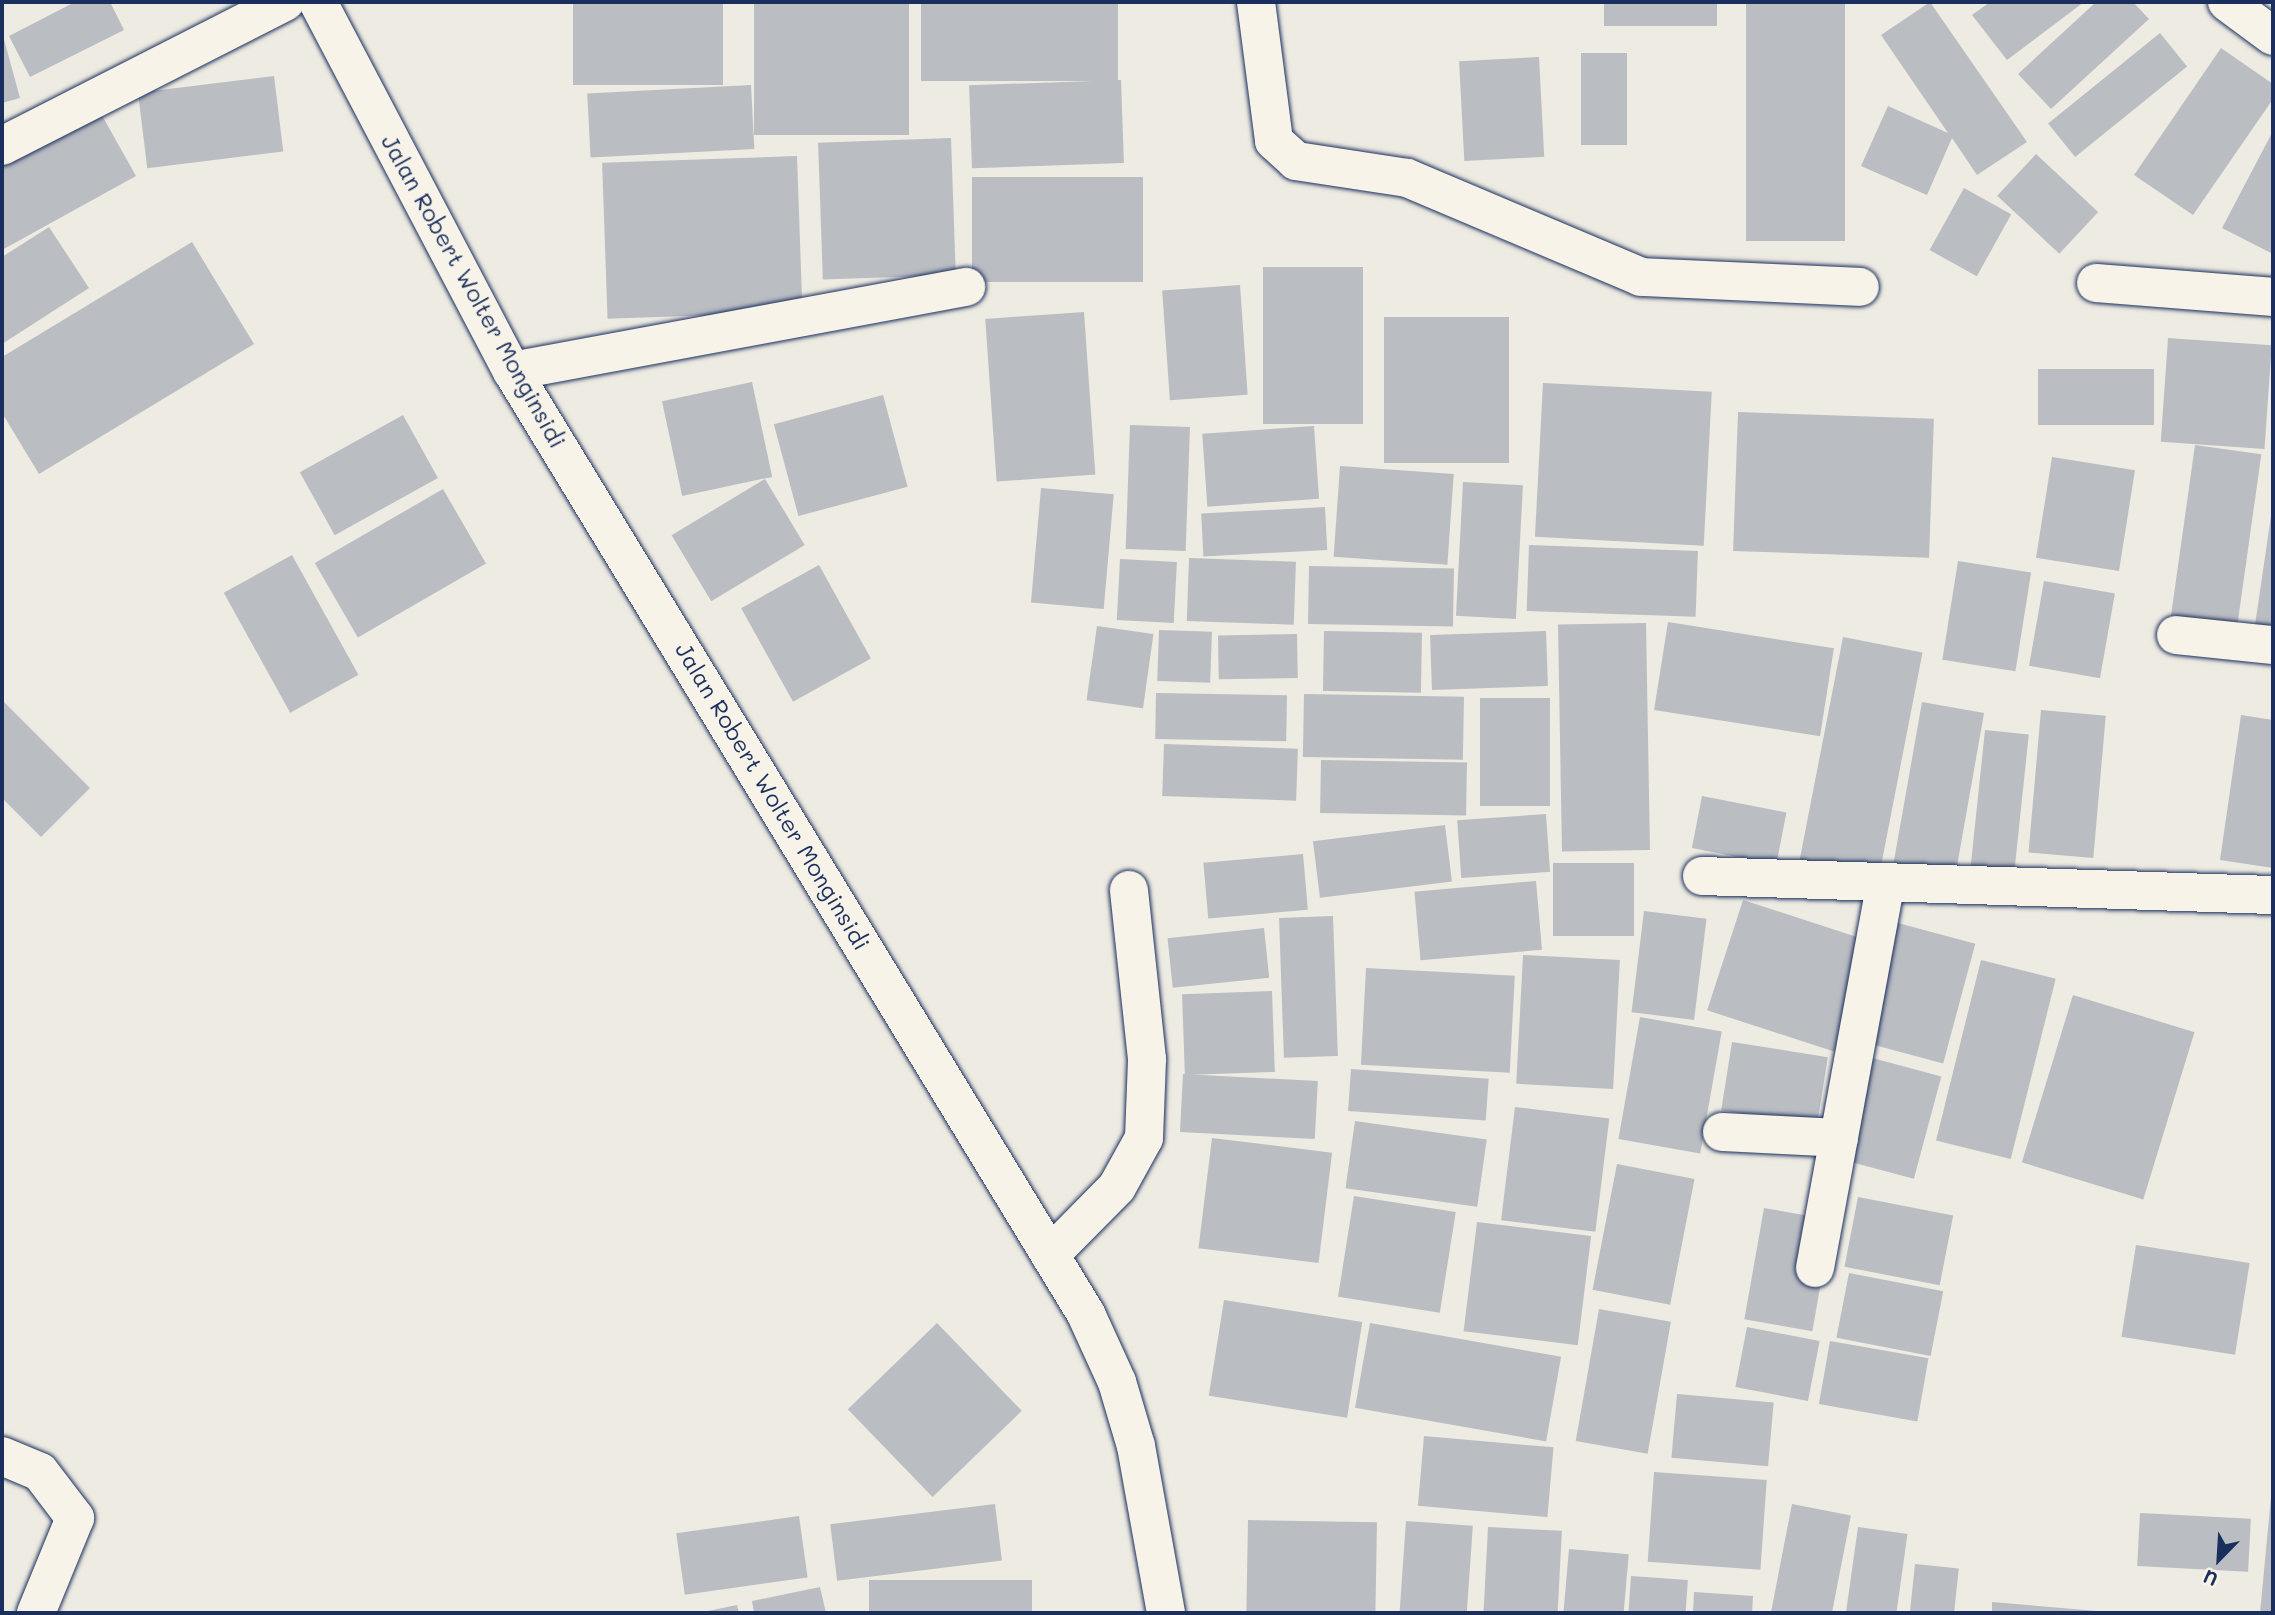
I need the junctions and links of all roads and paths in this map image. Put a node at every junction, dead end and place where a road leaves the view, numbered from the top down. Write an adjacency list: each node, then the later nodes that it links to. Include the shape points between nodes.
1 (285, 2): 6 (main road)
2 (318, 2): 11 (main road, Jalan Robert Wolter Monginsidi)
3 (1256, 2): 9 (main road, via 1273,141 1296,161 1407,178 1641,277)
4 (2227, 2): 5 (main road)
5 (2273, 36)
6 (2, 146)
7 (2096, 283): 10 (main road)
8 (966, 287): 11 (main road)
9 (1860, 287)
10 (2273, 297)
11 (512, 371): 20 (main road, Jalan Robert Wolter Monginsidi)
12 (2176, 635): 13 (main road)
13 (2273, 645)
14 (1702, 876): 15 (main road)
15 (1886, 883): 17 (main road); 19 (main road)
16 (1129, 890): 20 (main road, via 1147,1059 1144,1138 1117,1187)
17 (2273, 895)
18 (1722, 1132): 19 (main road)
19 (1839, 1138): 21 (main road)
20 (1050, 1255): 24 (main road, Jalan Robert Wolter Monginsidi, via 1117,1382 1151,1518)
21 (1815, 1268)
22 (2, 1456): 23 (main road, via 40,1472 62,1492 75,1518)
23 (36, 1613)
24 (1166, 1613)

